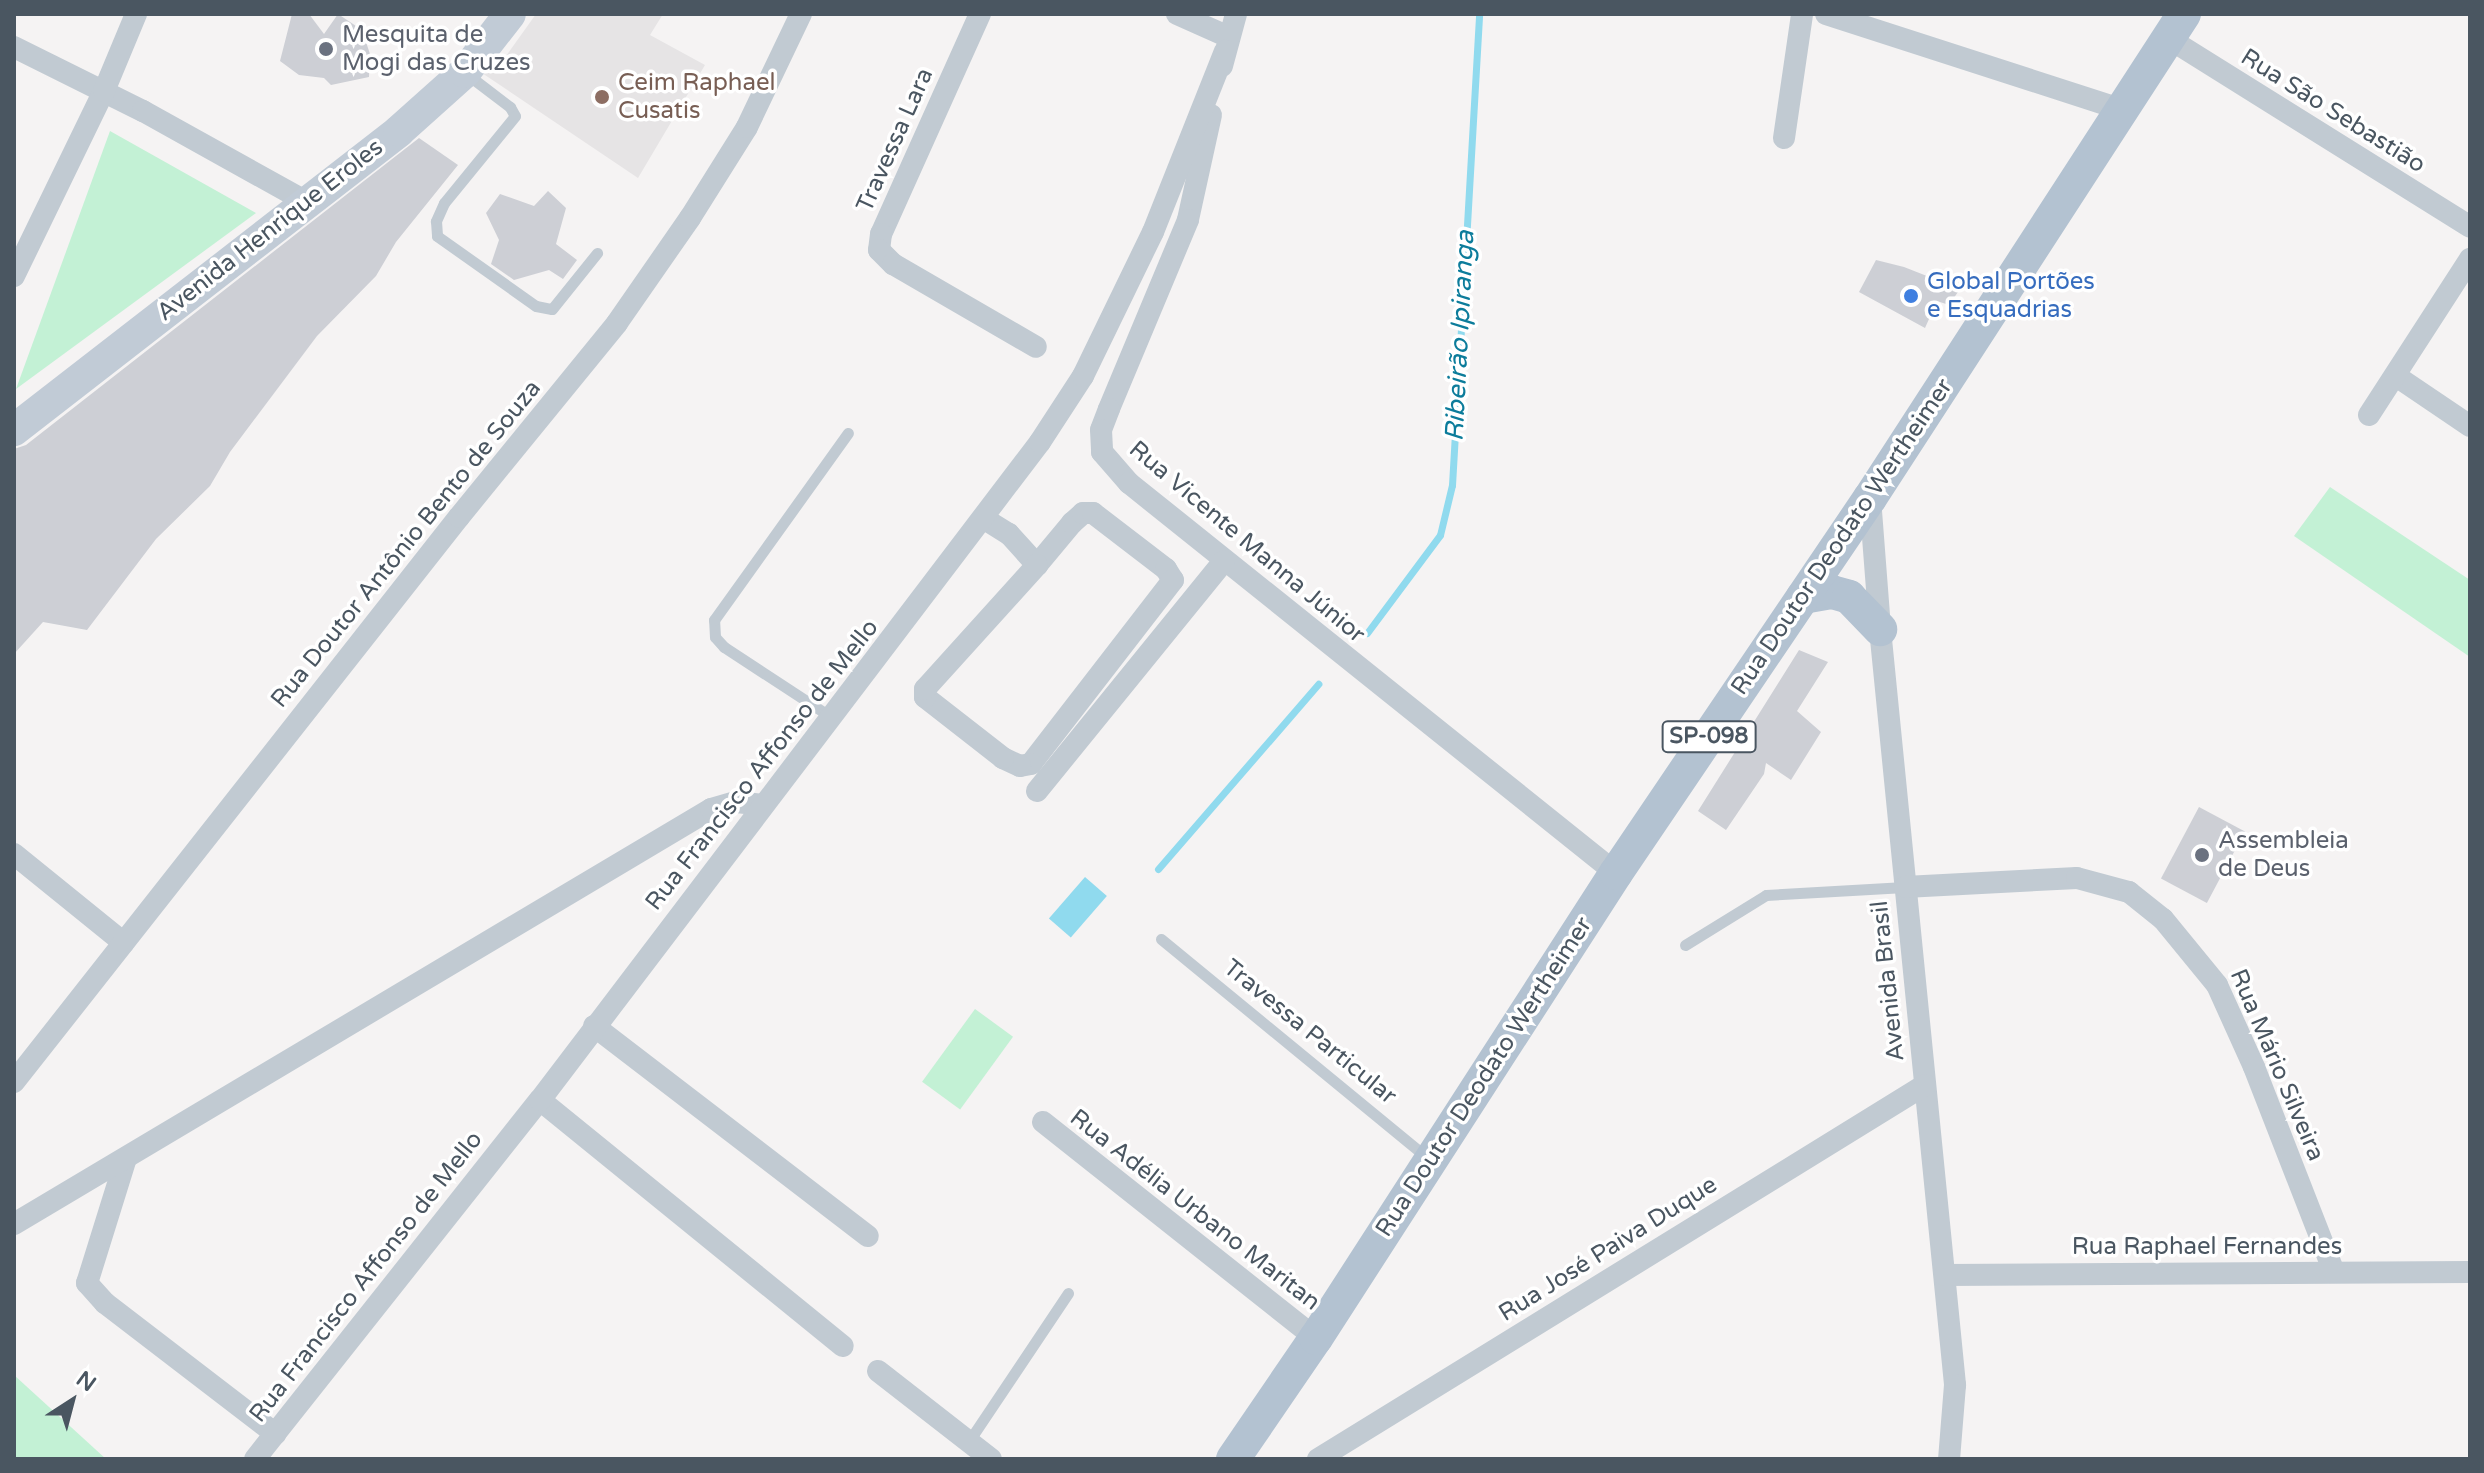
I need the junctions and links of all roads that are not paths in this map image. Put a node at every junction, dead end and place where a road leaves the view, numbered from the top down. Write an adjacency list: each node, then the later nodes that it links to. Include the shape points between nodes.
1 (136, 14): 13 (street)
2 (510, 14): 12 (main road, Avenida Henrique Eroles)
3 (801, 14): 40 (street, Rua Doutor Antônio Bento de Souza, via 747,127 617,323)
4 (980, 14): 21 (street, Travessa Lara, via 881,234 879,250 893,264)
5 (1177, 14): 10 (street)
6 (1236, 14): 10 (street)
7 (1802, 14): 15 (street)
8 (1826, 14): 14 (street)
9 (2176, 26): 14 (main road, Rua Doutor Deodato Wertheimer / SP-098); 17 (street, Rua São Sebastião)
10 (1227, 44): 28 (street, Rua Francisco Affonso de Mello, via 1153,232 1083,376); 29 (street, Rua Vicente Manna Júnior, via 1188,220 1101,430 1102,452 1113,470)
11 (14, 47): 13 (street)
12 (465, 72): 16 (main road, Avenida Henrique Eroles, via 399,131); 18 (lane, via 515,116 444,203 436,221 437,236 536,306 552,309)
13 (104, 91): 16 (street); 20 (street)
14 (2120, 109): 27 (main road, Rua Doutor Deodato Wertheimer / SP-098)
15 (1784, 138)
16 (305, 201): 25 (main road, Avenida Henrique Eroles)
17 (2470, 227)
18 (597, 253)
19 (2470, 259): 22 (street)
20 (14, 276)
21 (1036, 347)
22 (2396, 376): 23 (street); 24 (street)
23 (2369, 415)
24 (2470, 426)
25 (15, 427)
26 (848, 433): 33 (lane, via 714,620 715,637 724,647)
27 (1870, 498): 31 (main road, Rua Doutor Deodato Wertheimer / SP-098); 32 (street, Avenida Brasil)
28 (983, 518): 30 (street, via 1009,534); 33 (street, Rua Francisco Affonso de Mello)
29 (1224, 561): 34 (street); 37 (street, Rua Vicente Manna Júnior)
30 (1037, 565): 30 (street, via 1083,513 1093,513 1173,580 1031,764 1020,766 925,697 925,689)
31 (1803, 597): 32 (main road, via 1832,592 1849,597); 37 (main road, Rua Doutor Deodato Wertheimer / SP-098)
32 (1880, 629): 38 (street, Avenida Brasil)
33 (831, 717): 35 (street, Rua Francisco Affonso de Mello)
34 (1037, 791)
35 (763, 805): 42 (street, Rua Francisco Affonso de Mello); 47 (street, via 736,802 711,809)
36 (14, 854): 40 (street)
37 (1616, 873): 48 (main road, Rua Doutor Deodato Wertheimer / SP-098)
38 (1905, 887): 41 (lane, via 1766,895); 44 (street, Avenida Brasil); 51 (street, Rua Mário Silveira, via 2077,878 2129,892 2163,919 2217,985)
39 (1161, 939): 48 (lane, Travessa Particular)
40 (124, 943): 43 (street, Rua Doutor Antônio Bento de Souza)
41 (1685, 945)
42 (594, 1026): 45 (street, Rua Francisco Affonso de Mello); 50 (street)
43 (14, 1082)
44 (1925, 1085): 53 (street, Avenida Brasil); 63 (street, Rua José Paiva Duque)
45 (540, 1100): 56 (street); 58 (street, Rua Francisco Affonso de Mello)
46 (1043, 1122): 55 (street, Rua Adélia Urbano Maritan)
47 (126, 1158): 49 (street); 58 (street, via 87,1283 105,1303)
48 (1429, 1160): 55 (main road, Rua Doutor Deodato Wertheimer / SP-098)
49 (14, 1224)
50 (868, 1236)
51 (2334, 1272): 52 (street, Rua Raphael Fernandes); 53 (street, Rua Raphael Fernandes)
52 (2470, 1272)
53 (1945, 1275): 64 (street, Avenida Brasil, via 1955,1385)
54 (1068, 1293): 59 (lane)
55 (1316, 1338): 62 (main road, Rua Doutor Deodato Wertheimer / SP-098)
56 (843, 1346)
57 (878, 1371): 59 (street)
58 (276, 1434): 60 (street, Rua Francisco Affonso de Mello)
59 (969, 1441): 61 (street)
60 (255, 1459)
61 (991, 1459)
62 (1233, 1459)
63 (1318, 1459)
64 (1949, 1459)

